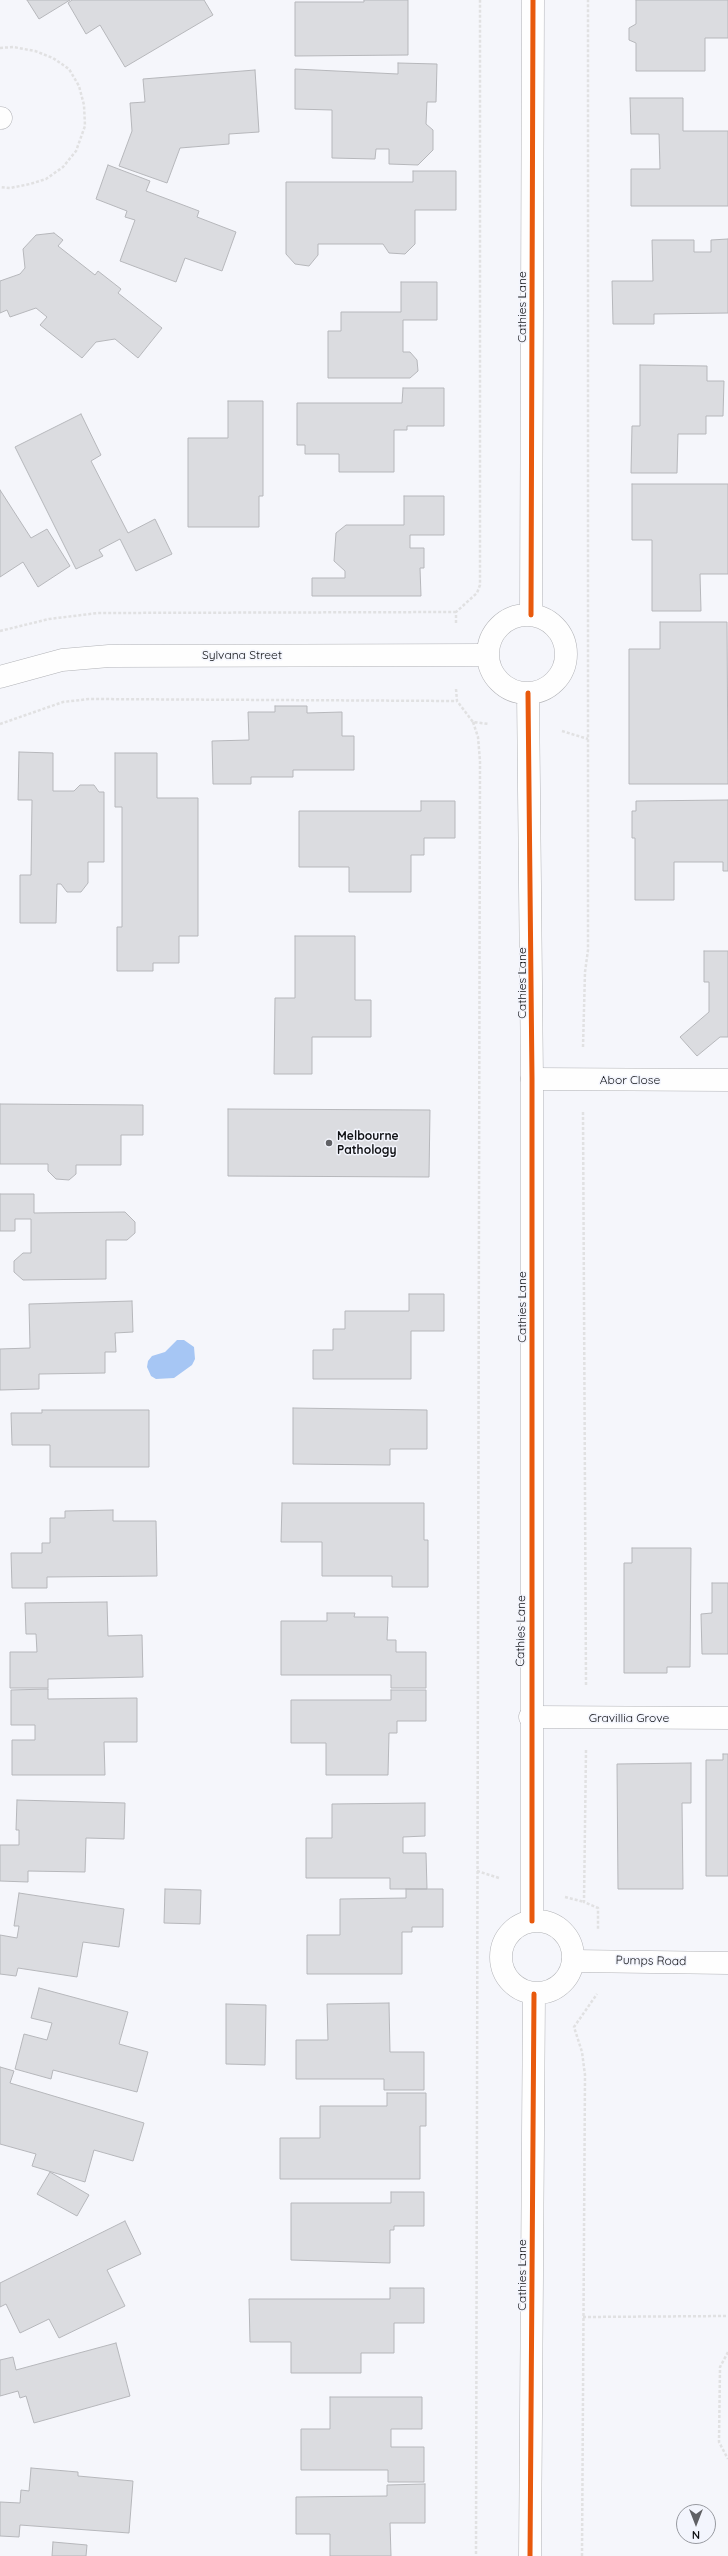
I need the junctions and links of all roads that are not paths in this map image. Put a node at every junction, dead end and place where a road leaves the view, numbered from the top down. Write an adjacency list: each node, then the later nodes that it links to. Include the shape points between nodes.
1 (533, 0): 2 (street, Cathies Lane)
2 (531, 615): 3 (street, via 517,616 505,621 495,630 489,642); 5 (street, via 543,618 554,625 562,636 566,655 561,674 552,684 541,691)
3 (487, 655): 4 (street, Sylvana Street, via 109,656 62,660); 5 (street, via 495,678 516,692)
4 (0, 677)
5 (528, 693): 6 (street, Cathies Lane)
6 (532, 1080): 7 (street, Abor Close); 8 (street, Cathies Lane)
7 (728, 1080)
8 (530, 1718): 9 (street, Gravillia Grove); 10 (street, Cathies Lane)
9 (728, 1718)
10 (532, 1921): 11 (street, via 553,1924 562,1931 573,1949); 13 (street, via 520,1924 511,1931 501,1952 501,1964 512,1984)
11 (573, 1961): 12 (street, Pumps Road); 13 (street, via 564,1981 545,1993)
12 (728, 1963)
13 (534, 1994): 14 (street, Cathies Lane)
14 (530, 2556)

